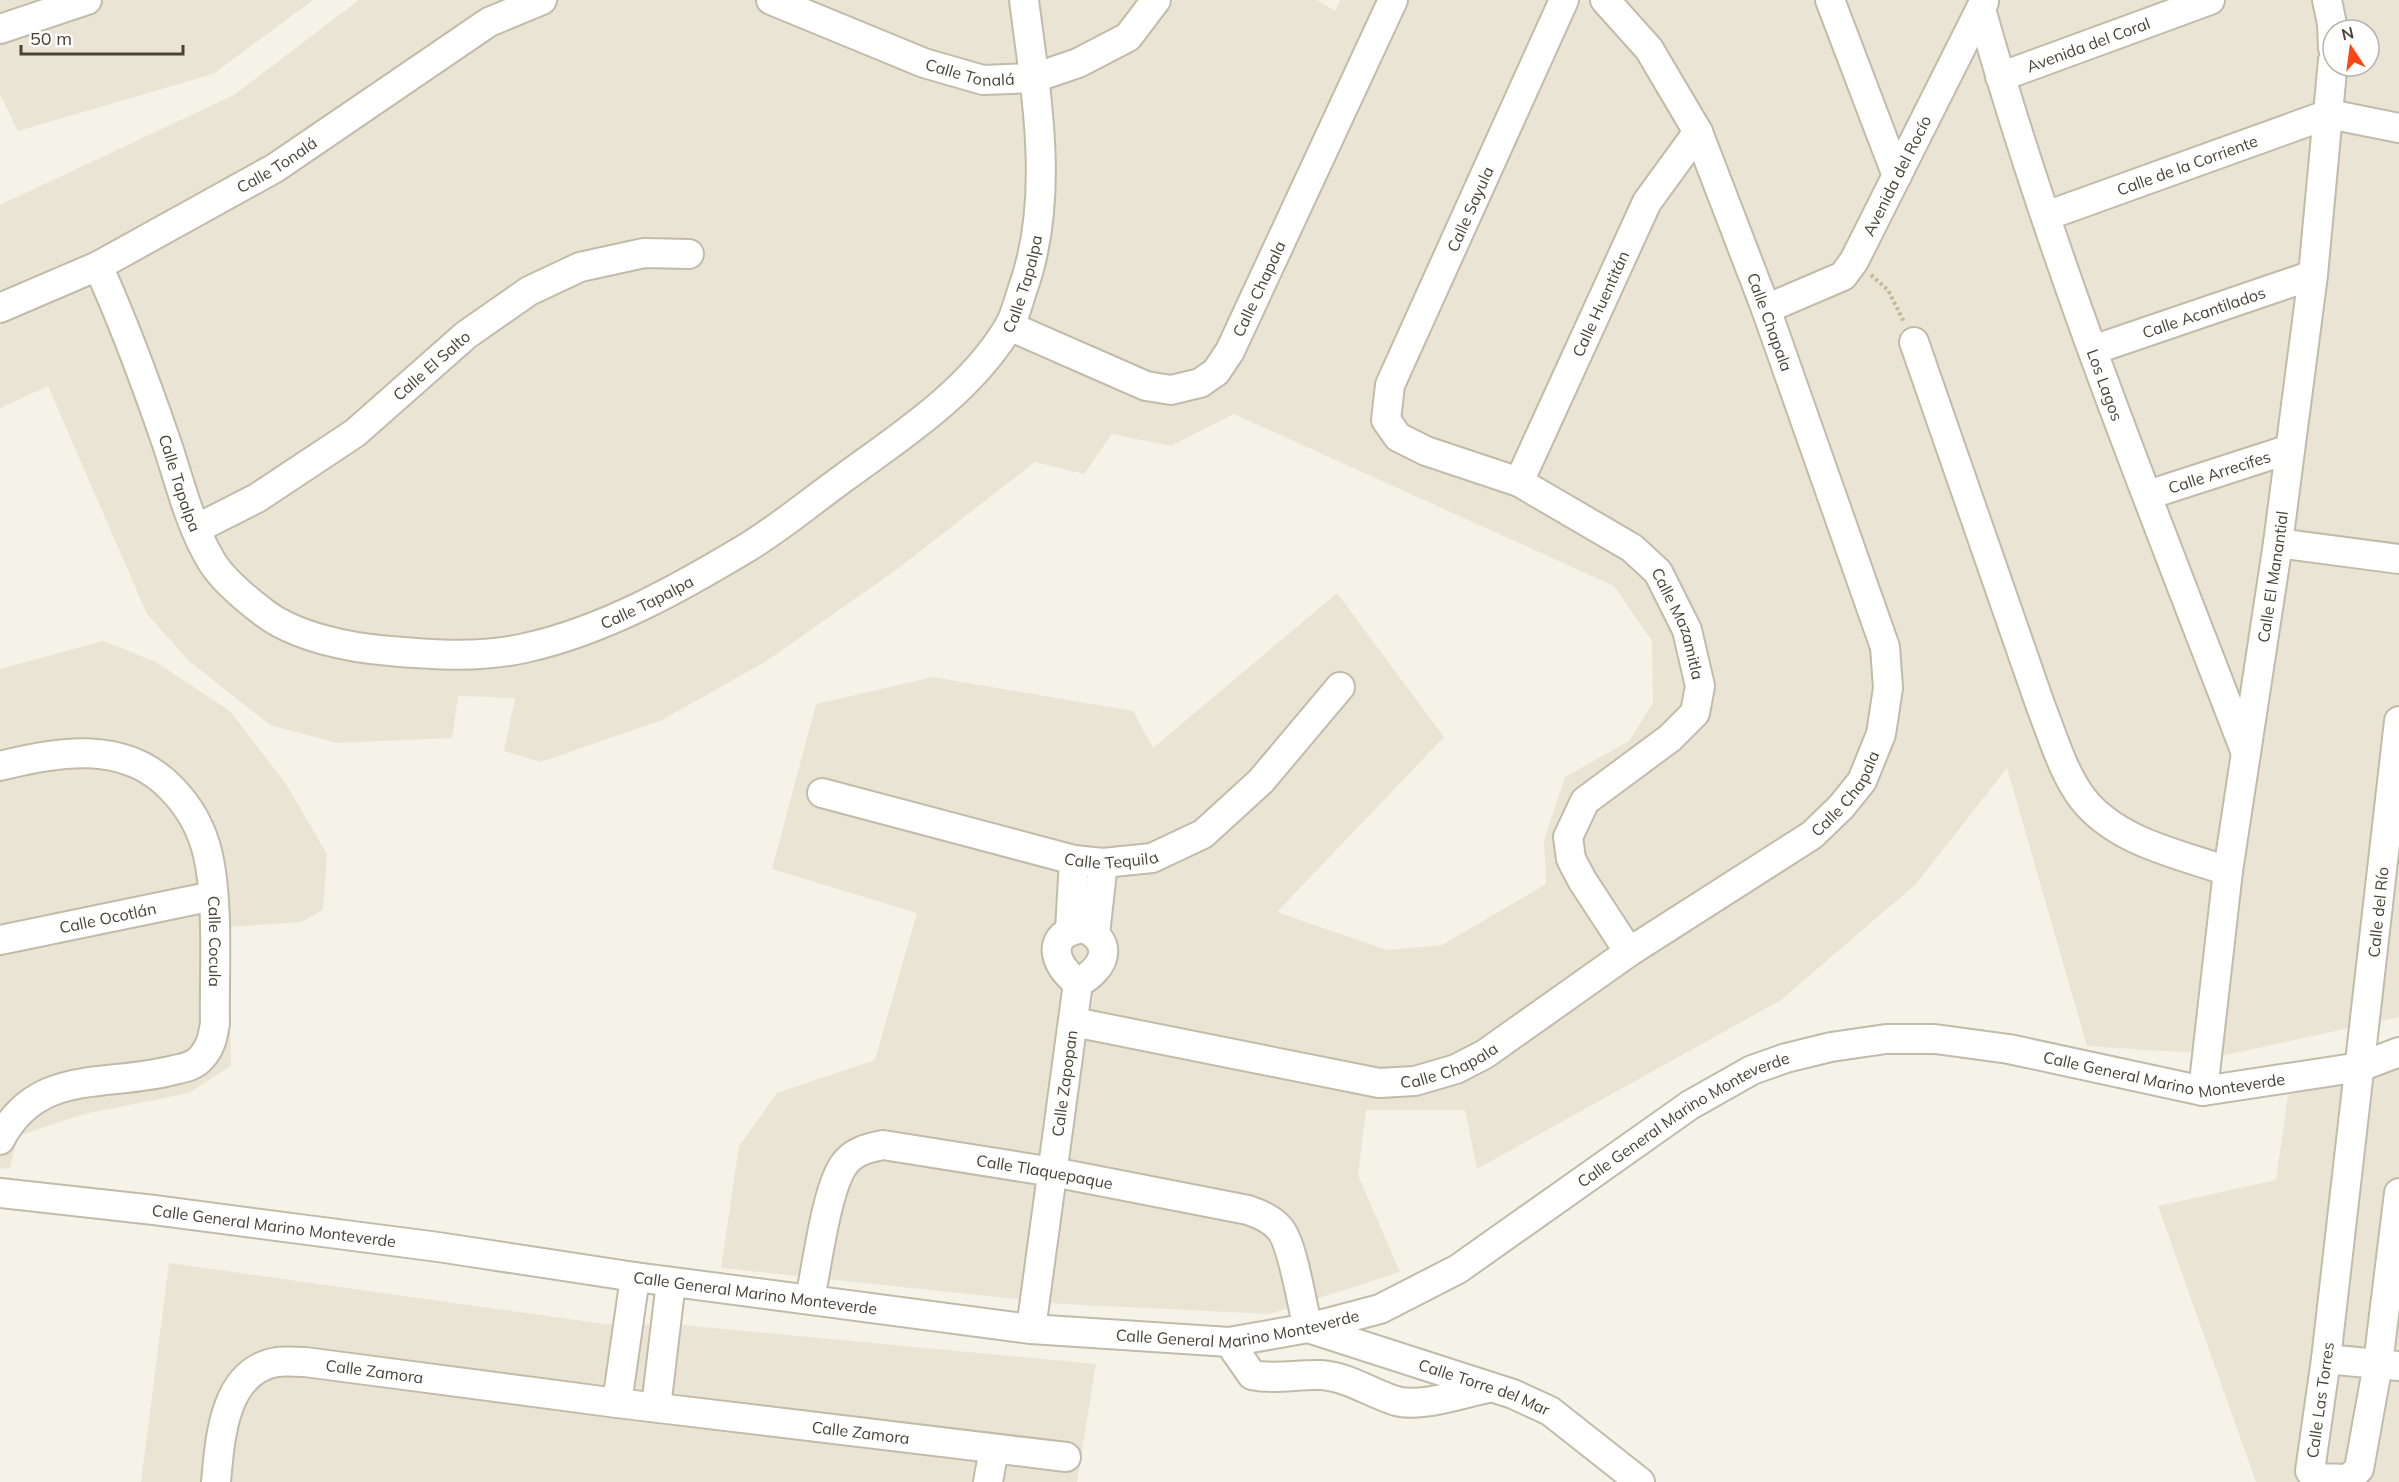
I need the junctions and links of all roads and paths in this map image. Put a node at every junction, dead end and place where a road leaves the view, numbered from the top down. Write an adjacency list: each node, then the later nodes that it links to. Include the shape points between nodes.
1 (87, 0): 14 (street)
2 (542, 0): 25 (street, Calle Tonalá, via 489,22 275,168)
3 (771, 0): 16 (street, Calle Tonalá, via 924,63 982,80)
4 (1024, 0): 16 (street, Calle Tapalpa)
5 (1156, 0): 16 (street, Calle Tonalá, via 1128,38 1077,63)
6 (1393, 0): 29 (street, Calle Chapala, via 1230,351 1216,372 1200,383 1171,390 1146,386)
7 (1564, 0): 32 (street, Calle Sayula, via 1390,385)
8 (1605, 0): 20 (street, Calle Chapala, via 1649,49)
9 (1830, 0): 21 (street)
10 (2210, 0): 15 (street, Avenida del Coral)
11 (2327, 0): 13 (street)
12 (1983, 5): 15 (street, Los Lagos); 21 (street, Avenida del Rocío)
13 (2331, 18)
14 (0, 29)
15 (2000, 77): 22 (street, Los Lagos)
16 (1034, 78): 29 (street, Calle Tapalpa, via 1041,187 1032,263)
17 (2332, 78): 18 (street, Calle El Manantial)
18 (2329, 114): 19 (street); 22 (street, Calle de la Corriente); 26 (street, Calle El Manantial)
19 (2399, 128)
20 (1698, 132): 28 (street, Calle Chapala); 34 (street, Calle Huentitán, via 1647,202)
21 (1897, 176): 24 (street, Avenida del Rocío)
22 (2046, 216): 31 (street, Los Lagos)
23 (689, 254): 36 (street, Calle El Salto, via 644,253 580,267 528,291 466,335 355,433 257,498)
24 (1854, 261): 28 (street, Avenida del Rocío, via 1843,276); 30 (path, via 1888,290)
25 (98, 266): 27 (street, Calle Tonalá); 36 (street, Calle Tapalpa, via 153,404)
26 (2313, 275): 31 (street, Calle Acantilados); 33 (street, Calle El Manantial)
27 (0, 308)
28 (1766, 309): 50 (street, Calle Chapala, via 1885,647 1888,688 1881,734 1862,781 1812,835)
29 (1009, 326): 36 (street, Calle Tapalpa, via 974,372 923,420 750,546 597,626 523,649 448,656 358,649 314,638 266,615 239,591 213,565)
30 (1914, 342): 46 (street, via 2041,707 2063,764 2082,798 2102,819 2126,835)
31 (2093, 350): 35 (street, Los Lagos)
32 (1386, 420): 34 (street, Calle Mazamitla, via 1398,437 1426,451)
33 (2290, 449): 35 (street, Calle Arrecifes); 37 (street, Calle El Manantial)
34 (1519, 482): 50 (street, Calle Mazamitla, via 1632,548 1658,572 1688,630 1695,658 1700,686 1695,713 1670,738 1586,801 1568,837 1571,859)
35 (2148, 495): 41 (street, Los Lagos)
36 (196, 529)
37 (2278, 543): 38 (street); 41 (street, Calle El Manantial)
38 (2399, 558)
39 (1340, 687): 45 (street, Calle Tequila, via 1261,781 1203,834 1152,858)
40 (2399, 721): 54 (street, Calle del Río)
41 (2247, 755): 46 (street, Calle El Manantial)
42 (0, 766): 47 (street, Calle Cocula, via 56,755 101,753 129,758 158,774 184,801 197,822 208,855)
43 (822, 793): 44 (street, Calle Tequila)
44 (1074, 860): 45 (street, Calle Tequila); 48 (street)
45 (1103, 863): 48 (street)
46 (2228, 871): 55 (street, Calle El Manantial)
47 (213, 896): 49 (street, Calle Ocotlán); 56 (street, Calle Cocula, via 215,1023 202,1059 167,1072 44,1092 17,1113)
48 (1083, 932): 51 (street, via 1102,943 1104,954 1092,976); 51 (street, via 1060,938 1056,950 1058,963)
49 (0, 940)
50 (1629, 952): 52 (street, Calle Chapala, via 1485,1054 1456,1069 1415,1081 1379,1083)
51 (1078, 983): 52 (street, Calle Zapopan)
52 (1074, 1022): 57 (street, Calle Zapopan)
53 (2399, 1052): 54 (street, Calle General Marino Monteverde)
54 (2360, 1067): 55 (street, Calle General Marino Monteverde); 66 (street, Calle Las Torres)
55 (2203, 1091): 63 (street, Calle General Marino Monteverde, via 2009,1049 1935,1039 1886,1039 1786,1058 1752,1070 1690,1105 1458,1269 1380,1309)
56 (0, 1140)
57 (1053, 1172): 62 (street, Calle Tlaquepaque, via 883,1145 861,1149 843,1165 834,1187); 63 (street, Calle Tlaquepaque, via 1228,1205 1268,1218 1281,1230 1288,1248); 64 (street, Calle Zapopan)
58 (0, 1193): 60 (street, Calle General Marino Monteverde, via 390,1241)
59 (2399, 1193): 67 (street, Calle Las Torres)
60 (635, 1277): 61 (street, Calle General Marino Monteverde); 69 (street)
61 (671, 1281): 62 (street, Calle General Marino Monteverde); 70 (street)
62 (810, 1299): 64 (street, Calle General Marino Monteverde)
63 (1308, 1328): 65 (street, Calle General Marino Monteverde); 68 (street, Calle Torre del Mar)
64 (1031, 1329): 65 (street, Calle General Marino Monteverde)
65 (1229, 1342): 68 (street, via 1252,1375 1322,1376 1351,1381 1398,1401 1423,1402)
66 (2326, 1359): 67 (street); 67 (street, Calle Las Torres, via 2310,1471 2315,1478 2348,1479 2359,1469)
67 (2388, 1365)
68 (1492, 1387): 75 (street, Calle Torre del Mar, via 1550,1411)
69 (617, 1403): 70 (street, Calle Zamora); 73 (street, Calle Zamora, via 305,1362 276,1362 251,1374 234,1394 224,1419)
70 (656, 1407): 71 (street, Calle Zamora)
71 (994, 1449): 72 (street, Calle Zamora); 74 (street)
72 (1066, 1457)
73 (216, 1482)
74 (988, 1482)
75 (1640, 1482)

